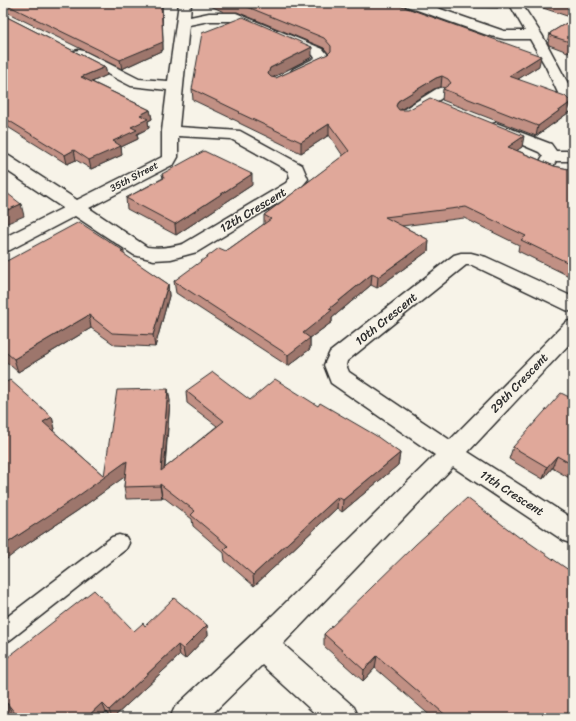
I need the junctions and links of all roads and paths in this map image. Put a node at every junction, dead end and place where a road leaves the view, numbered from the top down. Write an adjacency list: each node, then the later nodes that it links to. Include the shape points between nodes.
1 (185, 3): 4 (street, 35th Street)
2 (412, 3): 5 (street, via 492,32 504,35)
3 (515, 3): 5 (street)
4 (183, 22): 7 (street, via 209,17 236,17 322,56 322,60); 8 (street, 35th Street)
5 (535, 35): 10 (street, via 560,67)
6 (66, 47): 8 (street, via 136,83)
7 (289, 76)
8 (175, 86): 13 (street, 35th Street)
9 (438, 100): 11 (street)
10 (573, 108)
11 (404, 116)
12 (479, 122): 14 (street, via 545,148 548,161)
13 (170, 132): 16 (street, 35th Street, via 168,160); 16 (street, 12th Crescent, via 234,134 296,169 299,179 292,187 190,248 171,253 154,254 141,251)
14 (573, 156)
15 (3, 160): 16 (street)
16 (76, 208): 17 (street, 35th Street)
17 (3, 246)
18 (573, 305): 20 (street, 10th Crescent, via 479,261 461,259 338,357 335,365 339,377)
19 (573, 326): 20 (street, 29th Crescent)
20 (458, 446): 21 (street, 11th Crescent); 24 (street, 29th Crescent)
21 (573, 533)
22 (119, 544): 23 (lane)
23 (3, 633)
24 (263, 646): 25 (street, 29th Crescent); 26 (street)
25 (186, 718)
26 (343, 718)

